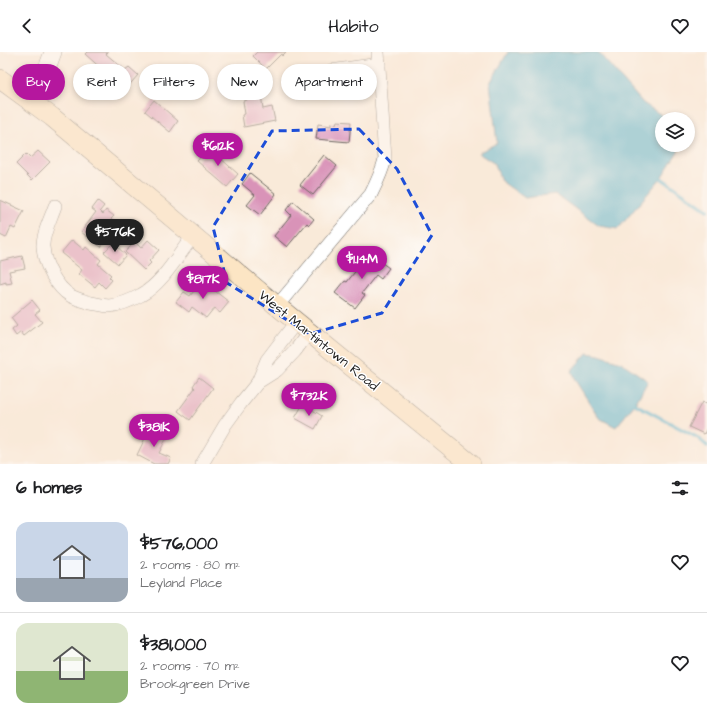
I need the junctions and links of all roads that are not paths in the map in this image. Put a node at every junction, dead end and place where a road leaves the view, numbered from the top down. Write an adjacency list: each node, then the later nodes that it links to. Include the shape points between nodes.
1 (53, 52): 5 (street)
2 (379, 58): 3 (street); 8 (street, via 385,159 382,171 371,194)
3 (357, 64)
4 (0, 79): 5 (main road, West Martintown Road)
5 (30, 101): 7 (main road, West Martintown Road)
6 (55, 206): 7 (street, via 43,240 47,264 62,289 70,295 97,304 119,304 150,290)
7 (194, 236): 8 (main road, West Martintown Road)
8 (278, 306): 9 (main road, West Martintown Road)
9 (303, 327): 10 (street, via 295,351 277,370 258,382 225,425); 11 (main road, West Martintown Road)
10 (202, 464)
11 (471, 464)

